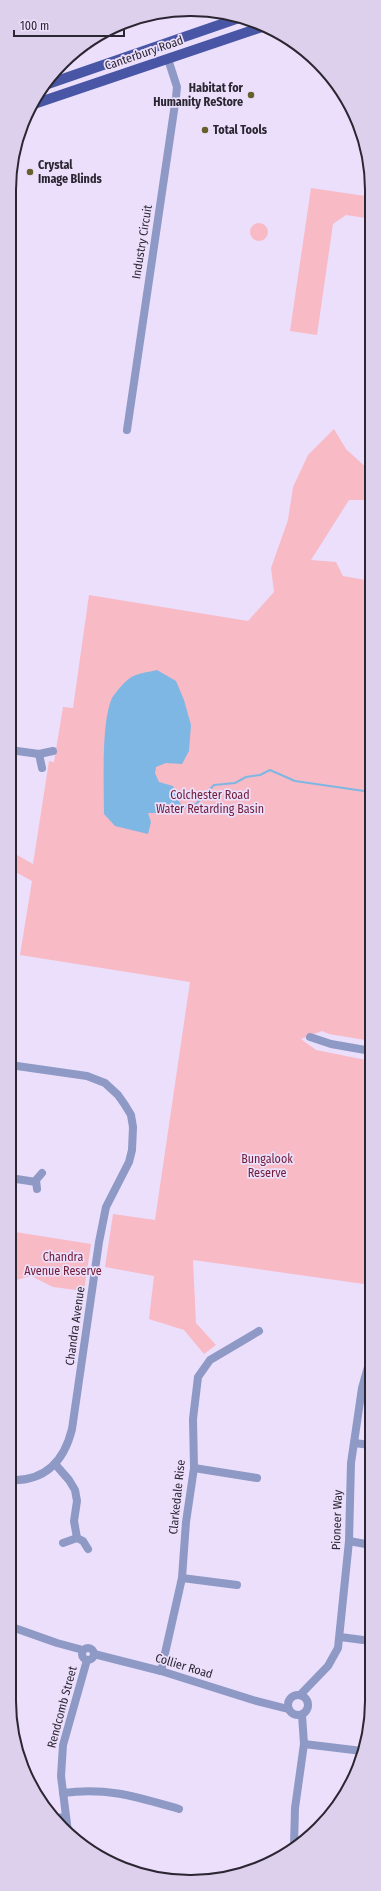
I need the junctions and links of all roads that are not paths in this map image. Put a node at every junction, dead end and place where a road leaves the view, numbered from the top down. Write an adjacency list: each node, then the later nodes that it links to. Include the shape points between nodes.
1 (231, 21): 4 (main road, Canterbury Road)
2 (257, 29): 3 (main road, Canterbury Road)
3 (168, 58): 5 (main road, Canterbury Road); 6 (street, Industry Circuit, via 176,87 176,97)
4 (53, 82)
5 (40, 102)
6 (127, 430)
7 (16, 751): 9 (street)
8 (52, 751): 9 (street)
9 (39, 754): 10 (street)
10 (42, 768)
11 (310, 1037): 12 (street, via 331,1044)
12 (365, 1050)
13 (16, 1066): 20 (street, Chandra Avenue, via 87,1076 105,1083 125,1105 131,1115 133,1127 129,1162 106,1207 72,1429 66,1449)
14 (42, 1172): 15 (street, via 36,1186)
15 (16, 1180)
16 (259, 1331): 21 (street, Clarkedale Rise, via 210,1360 198,1378 193,1419)
17 (365, 1377): 18 (street, Pioneer Way)
18 (354, 1443): 19 (street); 25 (street, Pioneer Way)
19 (365, 1444)
20 (55, 1464): 23 (street, Chandra Avenue, via 44,1473 29,1479); 24 (street, via 75,1490 74,1521)
21 (194, 1468): 22 (street); 29 (street, Clarkedale Rise, via 186,1522)
22 (257, 1478)
23 (16, 1480)
24 (77, 1538): 26 (street); 28 (street, via 83,1541)
25 (349, 1541): 27 (street); 32 (street, Pioneer Way)
26 (64, 1543)
27 (365, 1544)
28 (88, 1550)
29 (182, 1578): 30 (street); 37 (street, Clarkedale Rise)
30 (237, 1585)
31 (16, 1629): 34 (street)
32 (340, 1637): 33 (street); 38 (street, Pioneer Way, via 335,1654)
33 (365, 1640)
34 (83, 1650): 35 (street, via 90,1648); 36 (street, via 82,1656)
35 (94, 1654): 36 (street); 37 (street, Collier Road)
36 (87, 1660): 42 (street, Rendcomb Street, via 62,1745)
37 (161, 1671): 39 (street, Collier Road)
38 (303, 1697): 39 (street, Pioneer Way, via 294,1696); 39 (street, via 308,1708)
39 (293, 1710): 40 (street, via 303,1730)
40 (304, 1744): 41 (street); 47 (street, via 295,1808)
41 (358, 1750)
42 (63, 1793): 43 (street, via 81,1790 117,1792); 44 (street, Rendcomb Street)
43 (179, 1809)
44 (66, 1817): 45 (street); 46 (street, Rendcomb Street)
45 (60, 1818)
46 (67, 1824)
47 (294, 1841)

